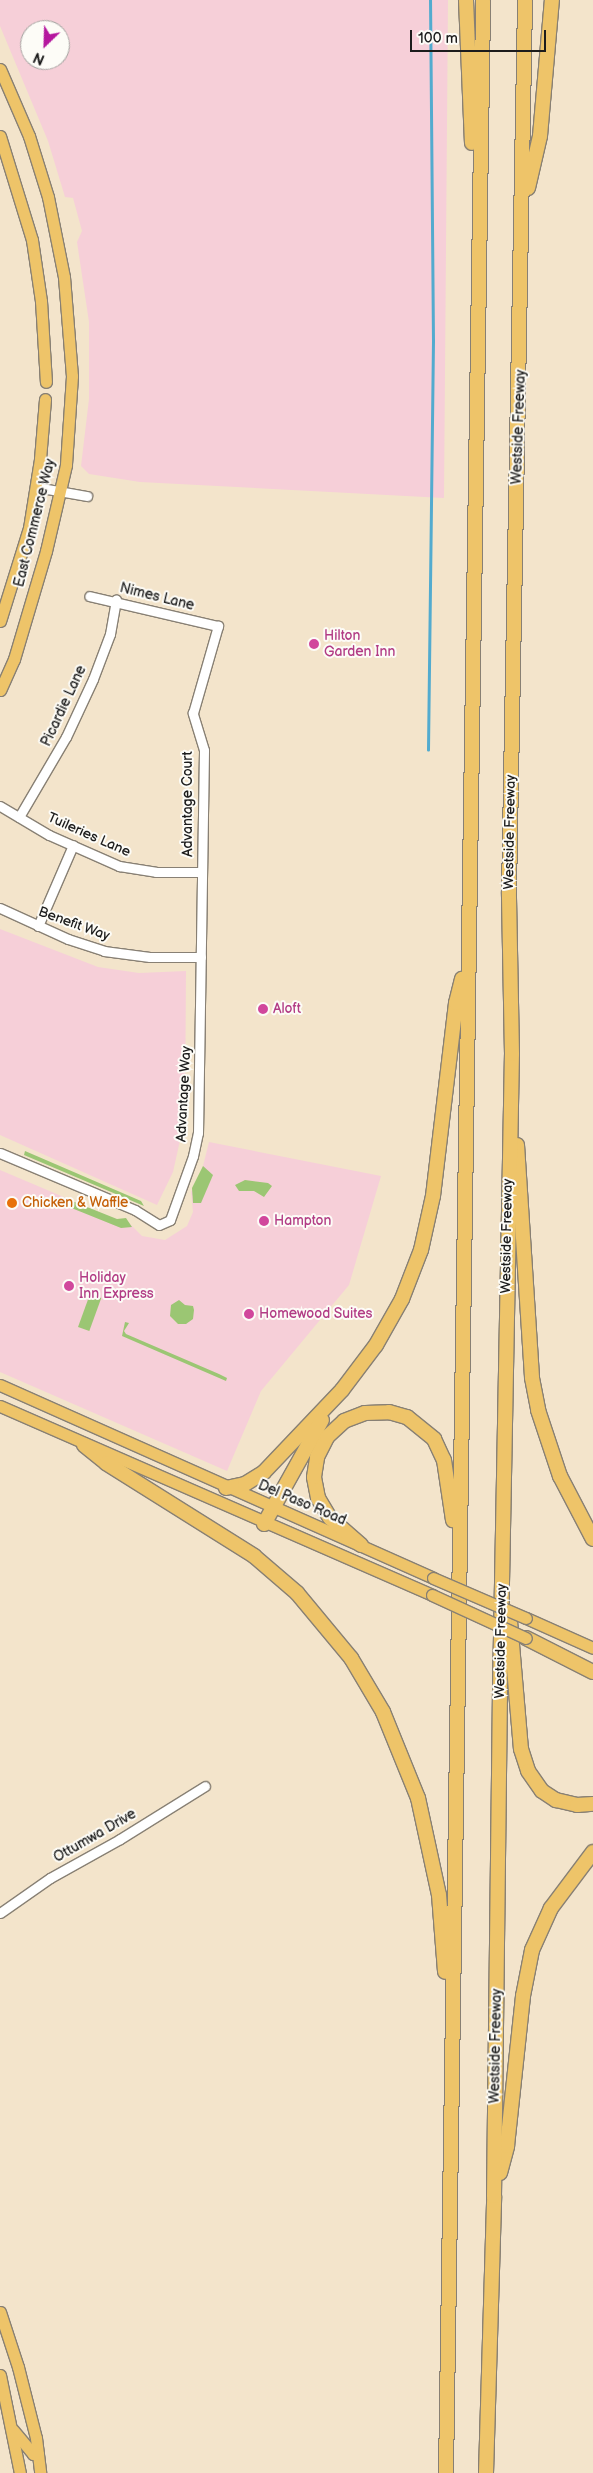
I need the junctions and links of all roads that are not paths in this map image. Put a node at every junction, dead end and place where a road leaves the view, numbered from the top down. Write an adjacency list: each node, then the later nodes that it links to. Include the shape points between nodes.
1 (466, 0): 8 (highway)
2 (483, 0): 8 (highway)
3 (526, 0): 7 (highway, Westside Freeway)
4 (552, 0): 7 (highway, via 540,136)
5 (0, 69): 12 (main road, East Commerce Way, via 29,136 45,188 64,277 72,376 66,465)
6 (0, 136): 9 (main road, East Commerce Way, via 32,240)
7 (524, 203): 27 (highway, Westside Freeway, via 509,892)
8 (478, 284): 25 (highway)
9 (46, 382): 10 (street, East Commerce Way)
10 (45, 399): 11 (main road, East Commerce Way)
11 (36, 487): 12 (street); 16 (main road, East Commerce Way, via 20,562)
12 (60, 491): 13 (street); 18 (main road, East Commerce Way, via 14,659)
13 (87, 496)
14 (90, 596): 15 (street, Nimes Lane)
15 (116, 600): 17 (street, Nimes Lane); 20 (street, Picardie Lane, via 110,634 93,679 66,737)
16 (0, 621)
17 (218, 626): 22 (street, Advantage Court, via 193,713 204,750)
18 (0, 690)
19 (0, 806): 20 (street, Tuileries Lane)
20 (19, 817): 21 (street, Tuileries Lane)
21 (73, 845): 22 (street, Tuileries Lane, via 133,869); 24 (street)
22 (202, 872): 26 (street, Advantage Court)
23 (0, 908): 24 (street, Benefit Way)
24 (38, 926): 26 (street, Benefit Way, via 92,948 124,955)
25 (468, 954): 30 (highway, via 456,1003 433,1196 421,1250 391,1320); 39 (highway)
26 (201, 957): 28 (street, Advantage Way, via 198,1133 191,1165 167,1223 159,1225 135,1210)
27 (512, 1054): 36 (highway, via 532,1378 538,1410 560,1476); 38 (highway, Westside Freeway)
28 (0, 1153)
29 (0, 1385): 33 (main road, Del Paso Road)
30 (342, 1390): 33 (highway, via 264,1472 246,1484); 34 (highway, via 305,1446)
31 (0, 1406): 32 (main road)
32 (84, 1445): 35 (main road); 48 (highway, via 106,1463 225,1535 276,1574 334,1635 368,1684 396,1740 426,1825 439,1895)
33 (226, 1488): 34 (main road, Del Paso Road)
34 (272, 1508): 35 (highway); 37 (main road, Del Paso Road)
35 (264, 1524): 40 (main road, bridge)
36 (593, 1539)
37 (362, 1545): 39 (highway, via 336,1524 323,1508 315,1483 317,1457 327,1437 344,1422 365,1413 396,1413 422,1426 440,1449 446,1469); 41 (main road, Del Paso Road, bridge)
38 (504, 1545): 45 (highway, via 524,1761 545,1794 564,1803); 49 (highway, Westside Freeway)
39 (459, 1567): 48 (highway)
40 (526, 1638): 42 (main road); 43 (highway)
41 (593, 1648)
42 (593, 1668)
43 (593, 1672)
44 (204, 1786): 47 (street, Ottumwa Drive, via 50,1878)
45 (593, 1804)
46 (593, 1852): 49 (highway, via 551,1908 532,1950 523,1996 507,2146)
47 (0, 1913)
48 (451, 2062): 56 (highway)
49 (494, 2196): 57 (highway, Westside Freeway)
50 (0, 2312): 53 (main road, via 18,2368)
51 (0, 2375): 52 (main road)
52 (13, 2430): 53 (main road, via 34,2454); 54 (main road)
53 (38, 2454): 55 (main road)
54 (20, 2473)
55 (40, 2473)
56 (446, 2473)
57 (486, 2473)

